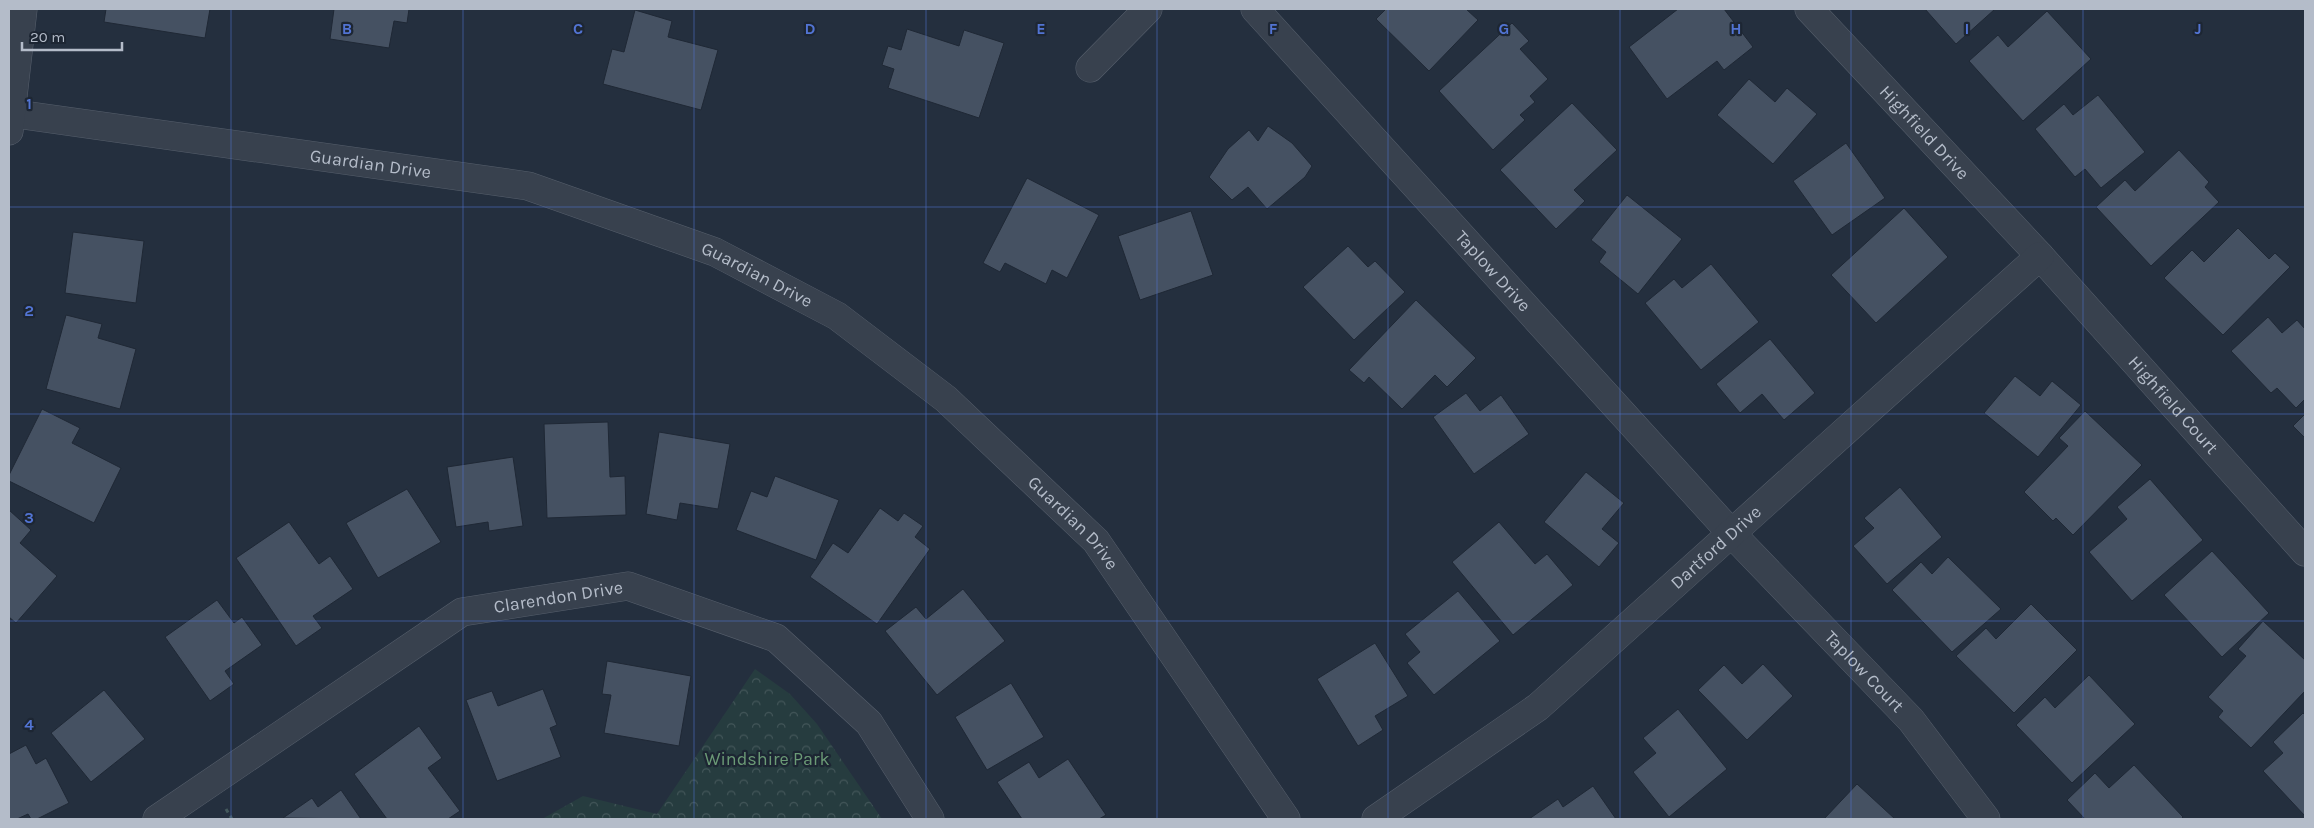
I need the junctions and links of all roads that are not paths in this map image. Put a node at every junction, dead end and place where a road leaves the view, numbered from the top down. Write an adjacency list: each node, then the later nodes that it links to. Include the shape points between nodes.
1 (23, 9): 6 (street)
2 (1148, 9): 5 (street)
3 (1254, 9): 8 (street, Taplow Drive)
4 (1809, 9): 7 (street, Highfield Drive)
5 (1090, 68)
6 (10, 119): 12 (street, Guardian Drive, via 528,186 716,252 838,316 946,399 1096,542)
7 (2040, 256): 8 (street, Dartford Drive); 9 (street, Highfield Court)
8 (1732, 534): 13 (street, Dartford Drive, via 1538,707); 14 (street, Taplow Court, via 1911,720)
9 (2305, 552)
10 (157, 819): 11 (street, Clarendon Drive, via 462,612 628,586 776,638 869,723)
11 (930, 819)
12 (1286, 819)
13 (1376, 819)
14 (1986, 819)

